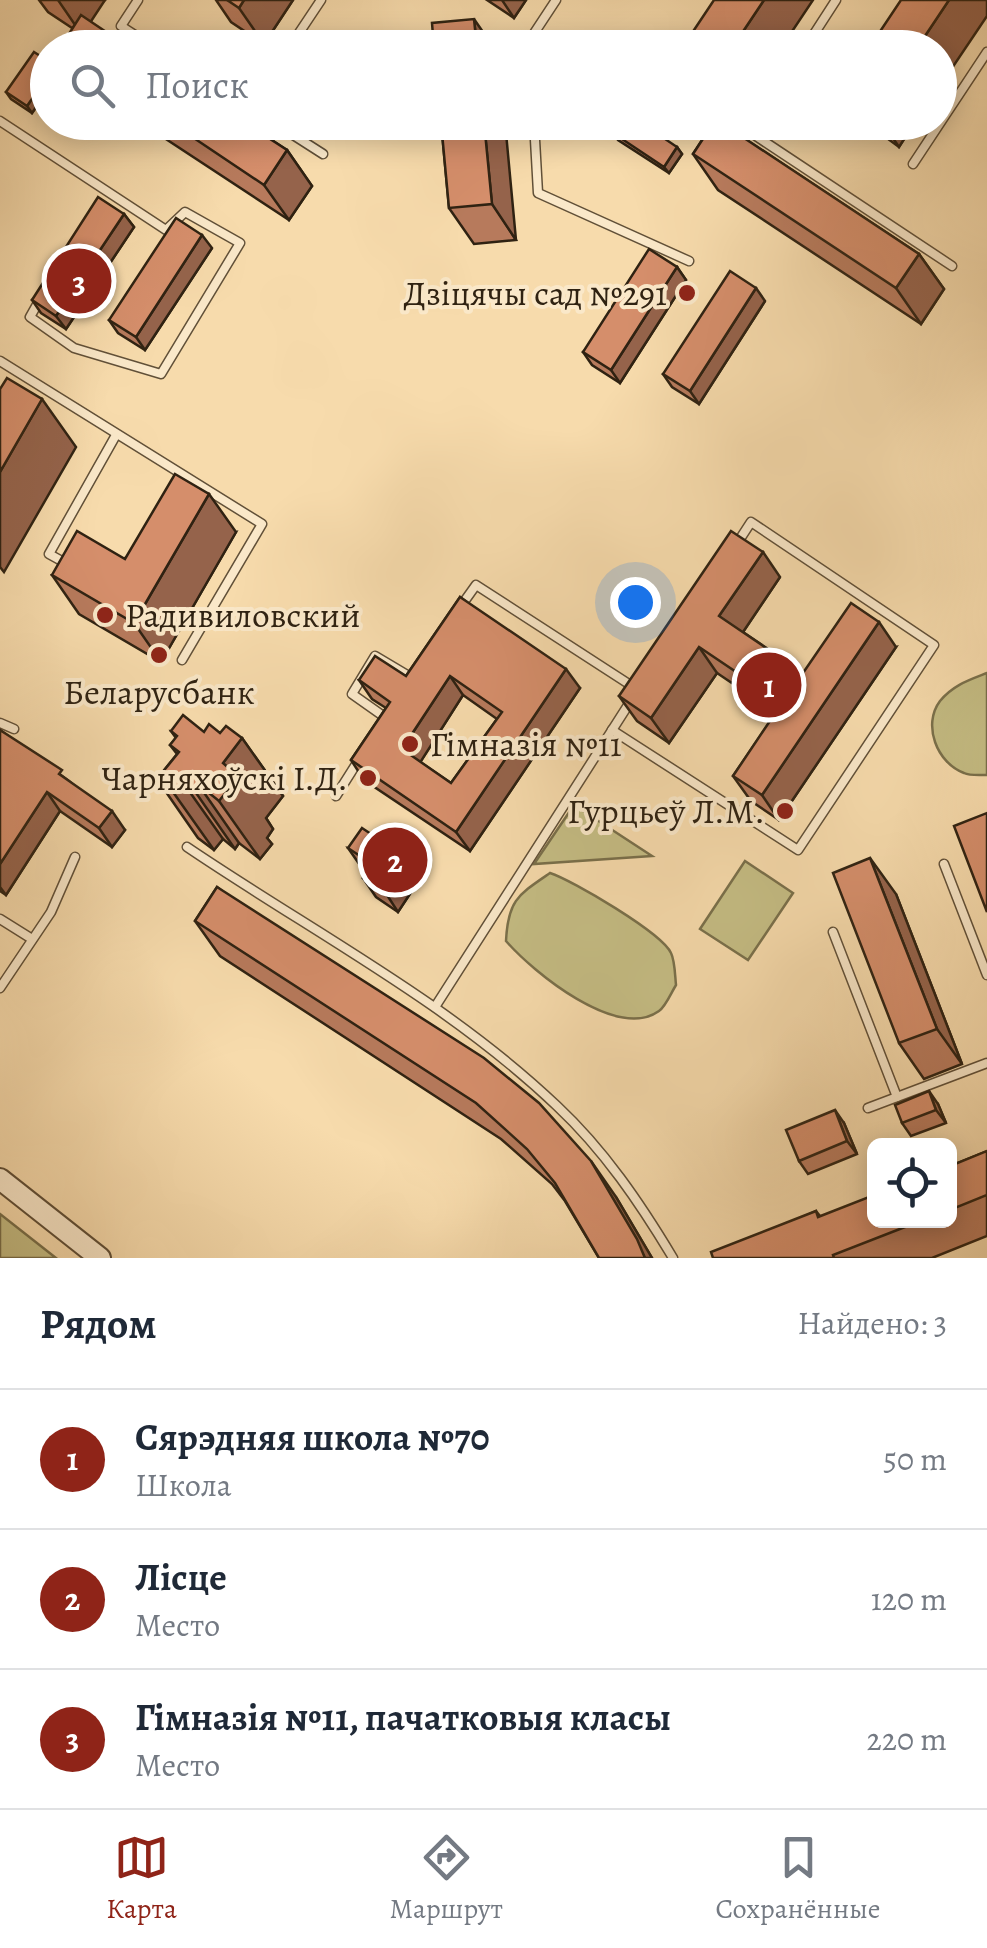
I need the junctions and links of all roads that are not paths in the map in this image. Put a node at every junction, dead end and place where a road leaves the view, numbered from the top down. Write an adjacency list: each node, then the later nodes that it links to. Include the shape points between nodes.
1 (138, 0): 5 (lane, via 121,26)
2 (321, 0): 6 (lane)
3 (556, 0): 7 (lane)
4 (836, 0): 8 (lane)
5 (127, 30)
6 (300, 30)
7 (536, 30)
8 (817, 30)
9 (987, 52): 10 (lane)
10 (957, 97)
11 (0, 121): 18 (lane)
12 (300, 140): 16 (lane)
13 (535, 140): 20 (lane, via 538,193)
14 (762, 140): 21 (lane)
15 (928, 140): 17 (lane)
16 (322, 154)
17 (912, 164)
18 (106, 190): 19 (lane); 22 (lane, via 166,230 185,212 240,243 161,374 74,348 30,316)
19 (96, 206)
20 (689, 261)
21 (952, 266)
22 (49, 285)
23 (0, 361): 24 (lane)
24 (116, 434): 26 (lane, via 50,554); 28 (lane, via 262,524)
25 (730, 553): 34 (lane, via 751,522 934,645 798,850)
26 (82, 572)
27 (454, 616): 31 (lane, via 476,585)
28 (182, 660)
29 (422, 662): 35 (lane, via 412,678 375,656 352,694 386,718)
30 (649, 675): 31 (lane)
31 (638, 690): 34 (lane)
32 (0, 722): 33 (lane)
33 (14, 729)
34 (612, 730): 46 (lane)
35 (376, 733)
36 (366, 749): 37 (lane)
37 (336, 796)
38 (187, 847): 46 (lane)
39 (75, 857): 43 (lane)
40 (944, 864): 44 (lane)
41 (0, 918): 43 (lane)
42 (833, 932): 48 (lane)
43 (32, 939): 45 (lane)
44 (987, 975)
45 (0, 988)
46 (435, 1007): 52 (lane, via 558,1106 612,1164)
47 (987, 1063): 48 (lane)
48 (897, 1097): 49 (lane)
49 (868, 1108)
50 (0, 1180): 51 (street)
51 (100, 1258)
52 (672, 1258)

